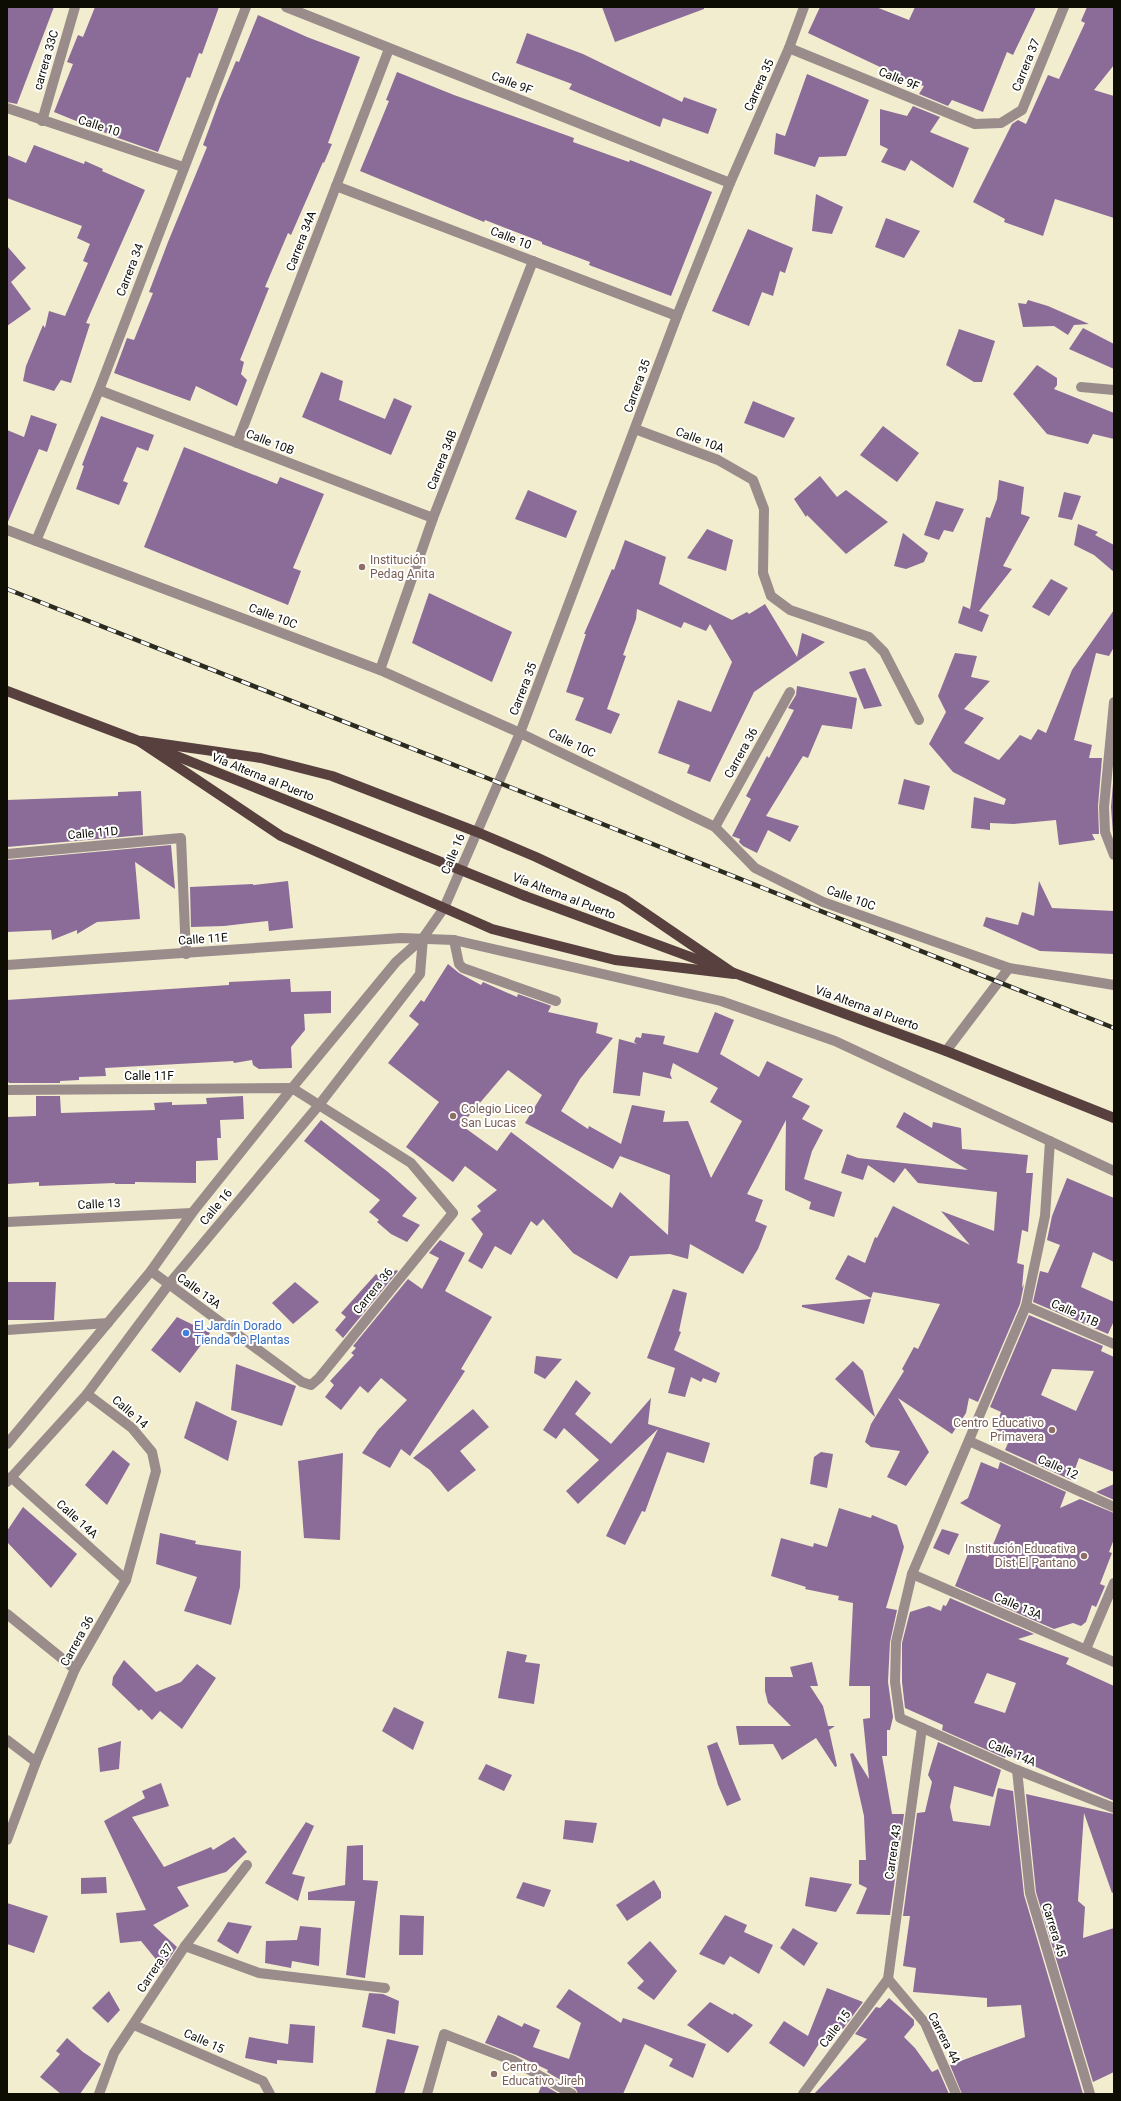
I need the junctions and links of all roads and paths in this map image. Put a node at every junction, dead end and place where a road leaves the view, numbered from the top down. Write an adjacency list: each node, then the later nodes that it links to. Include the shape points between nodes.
1 (75, 7): 9 (street, carrera 33C)
2 (246, 7): 11 (street, Carrera 34)
3 (286, 7): 7 (street, Calle 9F)
4 (804, 7): 6 (street, Carrera 35)
5 (1064, 7): 10 (street, Carrera 37, via 1022,110)
6 (789, 48): 10 (street, Calle 9F, via 975,124); 12 (street, Carrera 35)
7 (389, 49): 12 (street, Calle 9F); 13 (street, Carrera 34A)
8 (7, 108): 9 (street, Calle 10)
9 (42, 121): 11 (street, Calle 10)
10 (1001, 123)
11 (183, 167): 17 (street, Carrera 34)
12 (730, 183): 15 (street, Carrera 35)
13 (336, 186): 14 (street, Calle 10); 20 (street, Carrera 34A)
14 (533, 261): 15 (street, Calle 10); 21 (street, Carrera 34B)
15 (677, 316): 19 (street, Carrera 35)
16 (1081, 387): 18 (street)
17 (99, 390): 20 (street, Calle 10B); 23 (street, Carrera 34)
18 (1114, 390)
19 (635, 429): 28 (street, Calle 10A, via 718,460 753,480 764,509 763,573 771,596 790,610 869,637 884,652); 29 (street, Carrera 35)
20 (237, 443): 21 (street, Calle 10B)
21 (433, 518): 24 (street, Carrera 34B)
22 (7, 530): 23 (street, Calle 10C)
23 (36, 541): 24 (street, Calle 10C)
24 (380, 670): 29 (street, Calle 10C)
25 (7, 691): 30 (main road, Vía Alterna al Puerto)
26 (790, 692): 32 (street, Carrera 36)
27 (1114, 702): 35 (street, via 1104,807 1105,832)
28 (919, 720)
29 (520, 733): 31 (street, Carrera 35); 32 (street, Calle 10C)
30 (139, 741): 33 (main road, via 261,758 332,776); 36 (main road, via 281,836); 42 (main road, Vía Alterna al Puerto, bridge, via 525,896)
31 (500, 776): 33 (street, Calle 16)
32 (715, 827): 41 (street, Calle 10C, via 755,868 823,902)
33 (477, 832): 36 (street, Calle 16); 42 (main road, via 623,898)
34 (7, 854): 39 (street, Calle 11D, via 181,838)
35 (1114, 855)
36 (444, 908): 37 (street, Calle 16); 42 (main road, via 492,929 615,960)
37 (423, 938): 38 (street, Calle 11E); 39 (street, Calle 11E); 46 (street, Calle 16, via 396,962); 48 (street, Calle 16, via 420,974)
38 (454, 940): 44 (street, via 459,964 463,968); 50 (street, Calle 11E, via 720,1001 835,1041)
39 (186, 954): 40 (street, Calle 11E)
40 (7, 965)
41 (1009, 968): 43 (street, Calle 10C); 45 (street)
42 (734, 974): 45 (main road, Vía Alterna al Puerto)
43 (1114, 985)
44 (556, 1001)
45 (946, 1051): 49 (main road, Vía Alterna al Puerto)
46 (292, 1088): 47 (street, Calle 11F); 48 (street); 52 (street, Calle 16)
47 (7, 1090)
48 (319, 1105): 55 (street, Calle 16); 60 (street, Carrera 36, via 411,1163 453,1213)
49 (1114, 1118)
50 (1050, 1141): 51 (street, Calle 11E); 56 (street, via 1045,1216)
51 (1114, 1171)
52 (192, 1213): 53 (street, Calle 13); 54 (street, Calle 16)
53 (7, 1222)
54 (151, 1271): 55 (street, Calle 13A); 57 (street, Calle 16)
55 (169, 1284): 60 (street, Calle 13A, via 302,1382); 61 (street, Calle 16)
56 (1026, 1306): 59 (street, Calle 11B); 63 (street)
57 (108, 1323): 58 (street); 62 (street, Calle 16)
58 (7, 1330)
59 (1114, 1344)
60 (311, 1385)
61 (88, 1394): 65 (street, Calle 14, via 132,1428); 66 (street, Calle 16)
62 (11, 1436): 64 (street, Calle 16)
63 (969, 1441): 67 (street, Calle 12); 68 (street)
64 (7, 1444)
65 (152, 1452): 69 (street, Carrera 36, via 156,1471)
66 (9, 1479): 69 (street, Calle 14A)
67 (1114, 1507)
68 (912, 1574): 72 (street, Calle 13A); 75 (street, Calle 14A, via 896,1642 895,1682 900,1718)
69 (126, 1580): 74 (street, Carrera 36)
70 (1114, 1583): 72 (street)
71 (7, 1614): 74 (street)
72 (1086, 1649): 73 (street, Calle 13A)
73 (1114, 1662)
74 (75, 1669): 77 (street, Carrera 36)
75 (922, 1728): 78 (street, Calle 14A); 83 (street, Carrera 43)
76 (7, 1740): 77 (street)
77 (36, 1762): 80 (street, Carrera 36)
78 (1017, 1770): 79 (street, Calle 14A); 92 (street, Carrera 45, via 1030,1893)
79 (1114, 1808)
80 (7, 1840)
81 (248, 1865): 82 (street, Carrera 37)
82 (185, 1946): 84 (street, via 259,1973); 85 (street, Carrera 37)
83 (888, 1979): 90 (street, Calle 15); 91 (street, Carrera 44, via 925,2023)
84 (385, 1988)
85 (134, 2025): 86 (street, Carrera 37, via 114,2053); 87 (street, Calle 15, via 263,2081)
86 (99, 2094)
87 (270, 2094)
88 (427, 2094): 89 (street, via 444,2034 514,2061)
89 (572, 2094)
90 (803, 2094)
91 (956, 2094)
92 (1090, 2094)

